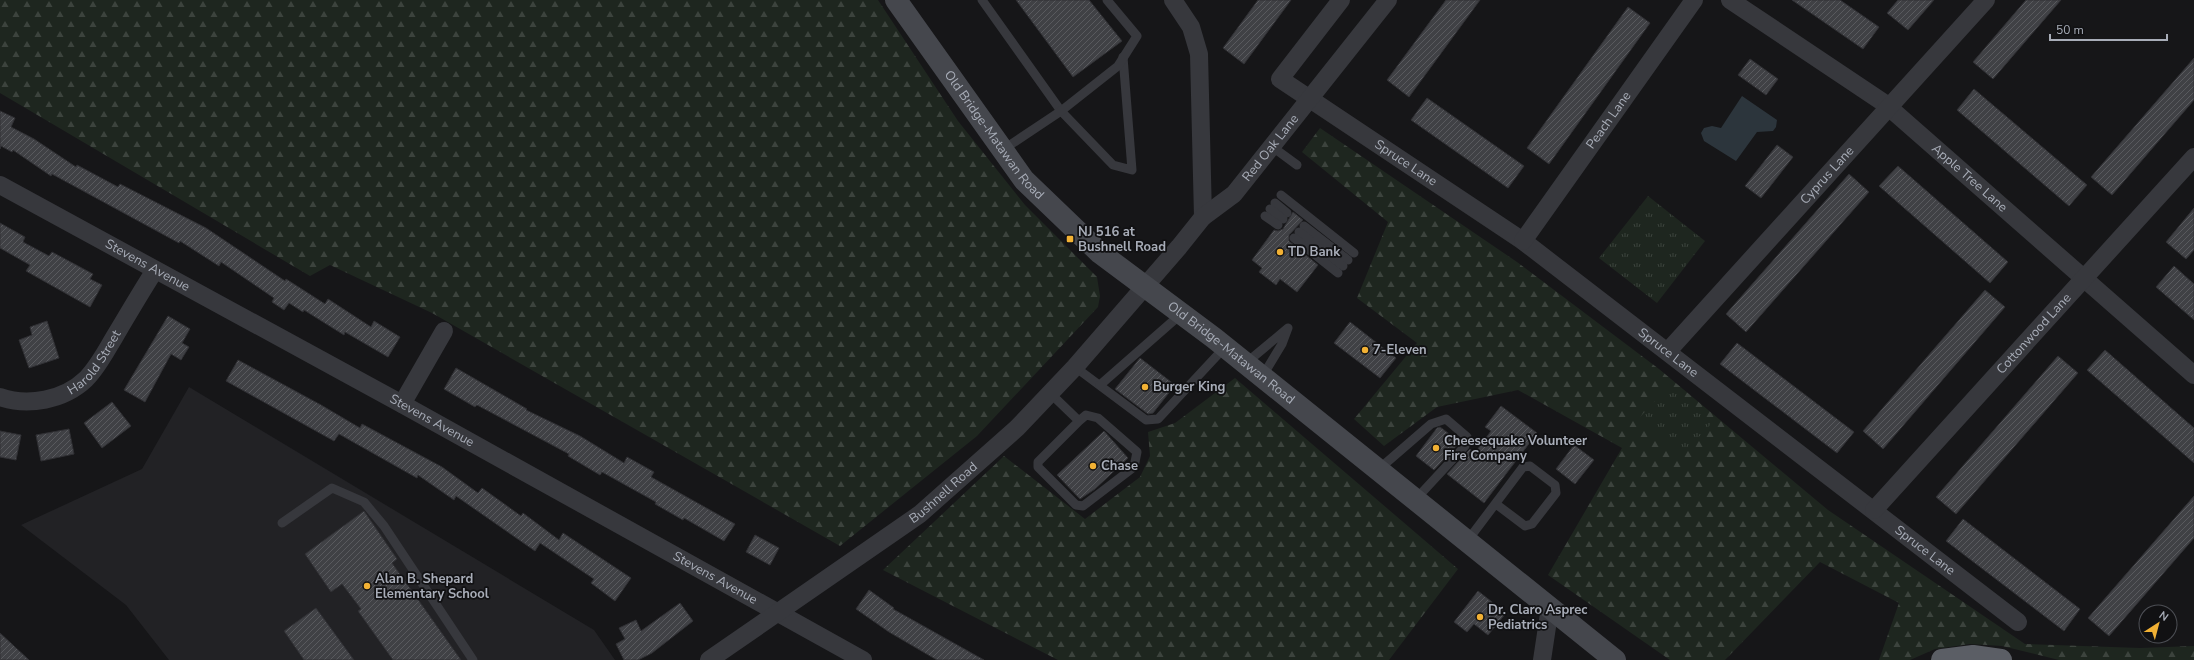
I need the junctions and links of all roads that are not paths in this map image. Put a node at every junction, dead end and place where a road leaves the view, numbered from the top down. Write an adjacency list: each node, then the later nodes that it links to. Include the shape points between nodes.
1 (896, 0): 15 (main road, Old Bridge-Matawan Road)
2 (982, 0): 13 (lane)
3 (1107, 0): 10 (lane, via 1137,36)
4 (1173, 0): 20 (street, via 1190,27 1199,54)
5 (1341, 0): 11 (street, Spruce Lane, via 1280,79)
6 (1388, 0): 11 (street, Red Oak Lane)
7 (1694, 0): 21 (street, Peach Lane)
8 (1730, 0): 12 (street, Apple Tree Lane)
9 (1986, 0): 12 (street, Cyprus Lane)
10 (1123, 57): 13 (lane, via 1118,66); 13 (lane, via 1132,170 1113,164)
11 (1308, 99): 14 (street, Red Oak Lane); 21 (street, Spruce Lane)
12 (1888, 107): 24 (street, Apple Tree Lane); 29 (street, Cyprus Lane)
13 (1061, 111): 15 (lane)
14 (1271, 146): 17 (lane); 20 (street, Red Oak Lane, via 1234,194)
15 (1004, 149): 25 (main road, Old Bridge-Matawan Road, via 1030,185 1100,253)
16 (2194, 157): 24 (street, Cottonwood Lane)
17 (1297, 165)
18 (0, 185): 23 (street, Stevens Avenue)
19 (1272, 206): 19 (lane, via 1283,219); 22 (lane)
20 (1203, 217): 25 (street, Red Oak Lane)
21 (1523, 241): 29 (street, Spruce Lane)
22 (1346, 263): 22 (lane, via 1299,232)
23 (155, 270): 34 (street, Harold Street, via 98,365 85,379 74,388 50,399 26,402); 35 (street, Stevens Avenue)
24 (2085, 278): 31 (street, Apple Tree Lane); 40 (street, Cottonwood Lane)
25 (1144, 286): 26 (main road, Old Bridge-Matawan Road); 30 (street, Bushnell Road)
26 (1181, 313): 28 (main road, Old Bridge-Matawan Road); 32 (lane)
27 (444, 331): 35 (street)
28 (1225, 347): 32 (lane, via 1158,419 1146,420); 37 (main road, Old Bridge-Matawan Road)
29 (1668, 351): 40 (street, Spruce Lane)
30 (1074, 367): 32 (lane); 33 (street, Bushnell Road)
31 (2194, 375)
32 (1100, 385)
33 (1050, 393): 36 (lane); 44 (street, Bushnell Road, via 1017,428 920,514)
34 (0, 397)
35 (402, 404): 44 (street, Stevens Avenue)
36 (1079, 421): 36 (lane, via 1038,462 1038,467 1076,505 1082,506 1134,467 1137,452 1098,418 1086,415)
37 (1379, 470): 38 (main road, Old Bridge-Matawan Road); 38 (lane, via 1431,424 1446,419 1467,437 1465,446)
38 (1416, 499): 42 (main road, Old Bridge-Matawan Road)
39 (1496, 504): 39 (lane, via 1523,468 1530,466 1555,485 1556,493 1532,524 1525,526); 42 (lane)
40 (1874, 510): 45 (street, Spruce Lane)
41 (282, 523): 46 (lane, via 332,488 364,502 384,526)
42 (1468, 540): 43 (main road, Old Bridge-Matawan Road)
43 (1550, 607): 49 (street); 50 (main road, Old Bridge-Matawan Road)
44 (776, 612): 47 (street, Bushnell Road); 48 (street, Stevens Avenue)
45 (2018, 622)
46 (473, 660)
47 (709, 660)
48 (863, 660)
49 (1542, 660)
50 (1615, 660)
51 (1942, 660): 52 (highway, via 1973,656)
52 (2001, 660)

